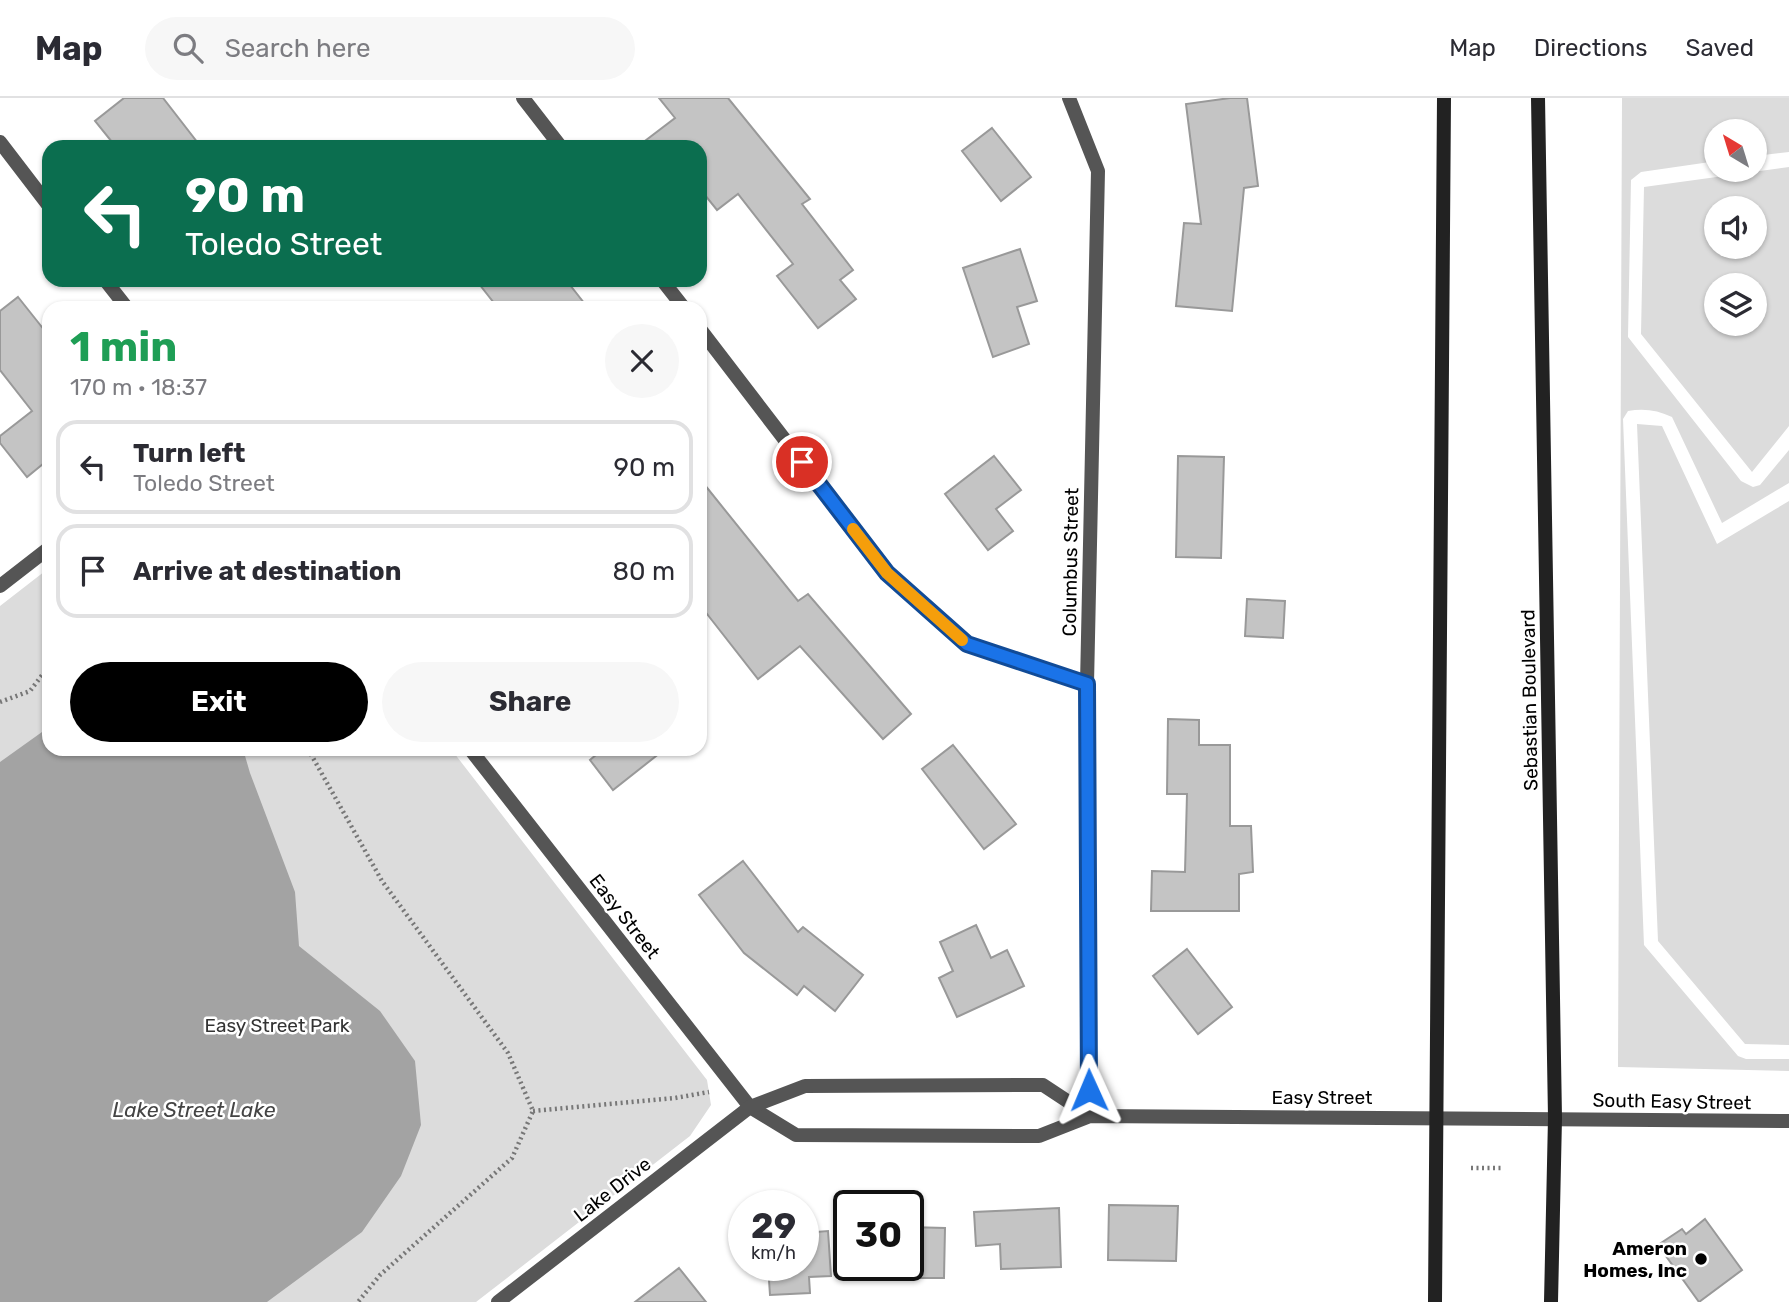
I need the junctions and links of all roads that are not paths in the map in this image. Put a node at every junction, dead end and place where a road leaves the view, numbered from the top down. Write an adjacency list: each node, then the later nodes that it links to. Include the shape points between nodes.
1 (523, 98): 5 (street)
2 (1069, 98): 15 (street, Columbus Street, via 1098,171)
3 (1444, 98): 19 (main road)
4 (1538, 98): 20 (main road, Sebastian Boulevard)
5 (556, 140)
6 (0, 142): 7 (street)
7 (42, 197)
8 (110, 287): 10 (street)
9 (668, 287): 11 (street)
10 (122, 301)
11 (678, 301)
12 (707, 338): 15 (street, via 887,573 967,644)
13 (42, 553): 14 (street)
14 (0, 586)
15 (1087, 684): 18 (street, Columbus Street)
16 (475, 756): 17 (street, Easy Street)
17 (750, 1107): 18 (street, Easy Street, via 796,1135 1040,1136); 18 (street, via 805,1086 1043,1086); 22 (street, Lake Drive)
18 (1090, 1115): 19 (street, Easy Street)
19 (1437, 1117): 20 (street, Easy Street); 23 (main road)
20 (1555, 1118): 21 (street, South Easy Street); 24 (main road, Sebastian Boulevard)
21 (1789, 1121)
22 (498, 1302)
23 (1435, 1302)
24 (1551, 1302)

